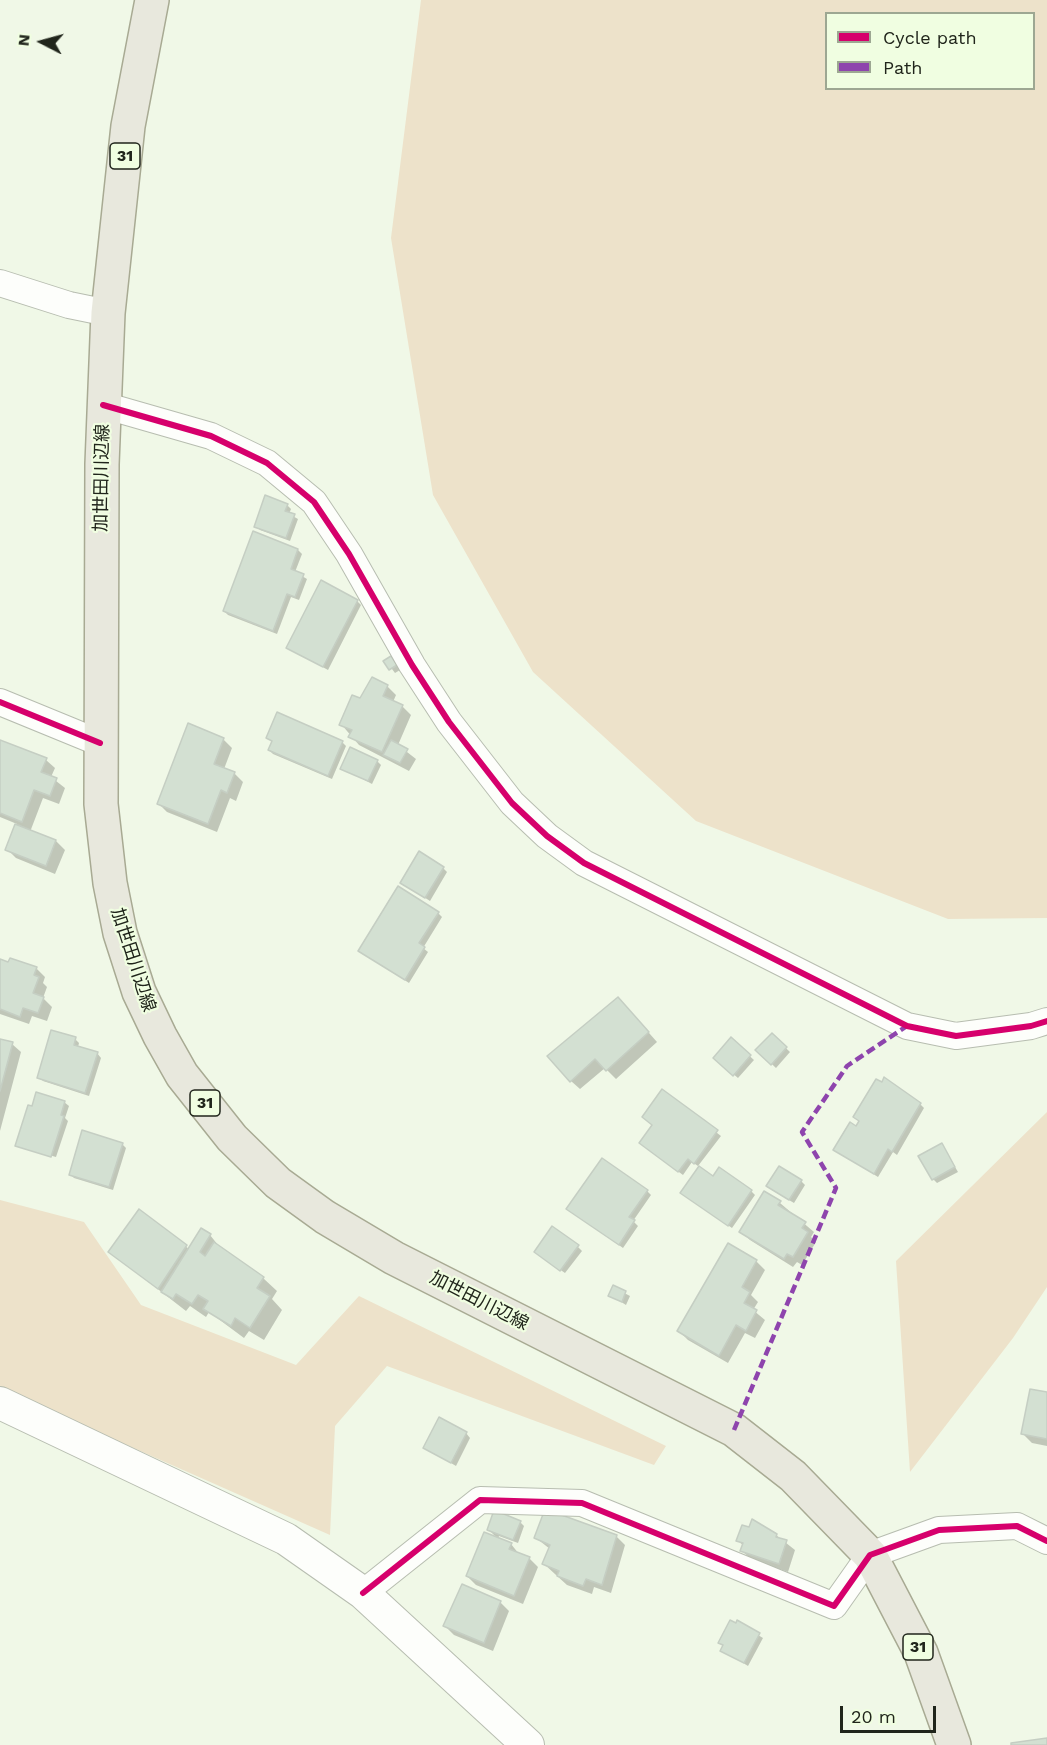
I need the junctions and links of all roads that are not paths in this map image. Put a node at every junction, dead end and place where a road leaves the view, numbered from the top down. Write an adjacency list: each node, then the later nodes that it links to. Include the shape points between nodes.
1 (152, 0): 3 (main road, 加世田川辺線 / 31, via 128,126)
2 (0, 283): 3 (street)
3 (108, 313): 4 (main road, 加世田川辺線 / 31)
4 (103, 405): 6 (main road, 加世田川辺線 / 31); 7 (street, via 211,435 267,463 314,502 350,554 449,722 512,803 546,836 584,863 907,1026 956,1036)
5 (0, 702): 6 (street)
6 (100, 743): 10 (main road, 加世田川辺線 / 31, via 101,804 110,883 120,933 139,992 182,1075 232,1138 278,1183 394,1258 734,1430 793,1476)
7 (1047, 1021)
8 (0, 1403): 11 (street, via 286,1539)
9 (1047, 1541): 10 (street, via 1017,1526 939,1530)
10 (870, 1555): 11 (street, via 834,1606 582,1503 480,1500); 13 (main road, 加世田川辺線 / 31, via 921,1653)
11 (363, 1593): 12 (street)
12 (528, 1745)
13 (954, 1745)

